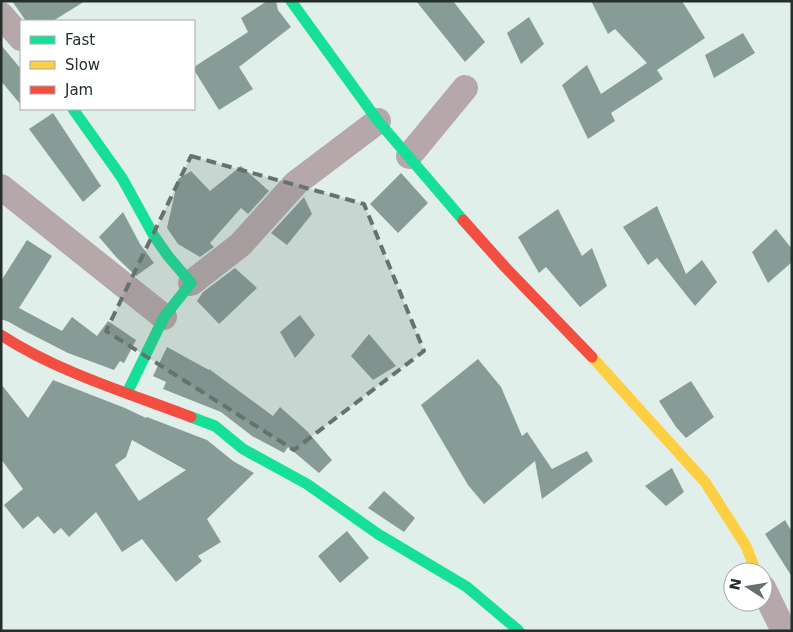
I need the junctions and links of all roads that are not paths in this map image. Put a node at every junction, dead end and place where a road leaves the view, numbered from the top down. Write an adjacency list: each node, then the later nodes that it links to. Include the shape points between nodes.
1 (291, 1): 6 (street)
2 (1, 15): 3 (street)
3 (20, 37)
4 (465, 88): 7 (street)
5 (74, 110): 9 (street, via 122,178 154,236)
6 (378, 120): 7 (street); 9 (street, via 296,183 240,245)
7 (409, 156): 13 (street, via 499,260 705,482 746,546)
8 (1, 187): 10 (street)
9 (191, 283): 10 (street)
10 (164, 317): 12 (street)
11 (1, 336): 12 (street, via 62,367)
12 (127, 393): 15 (street, via 214,426 243,449 307,484 378,534 467,587)
13 (752, 562)
14 (773, 608): 16 (street)
15 (519, 631)
16 (784, 631)

